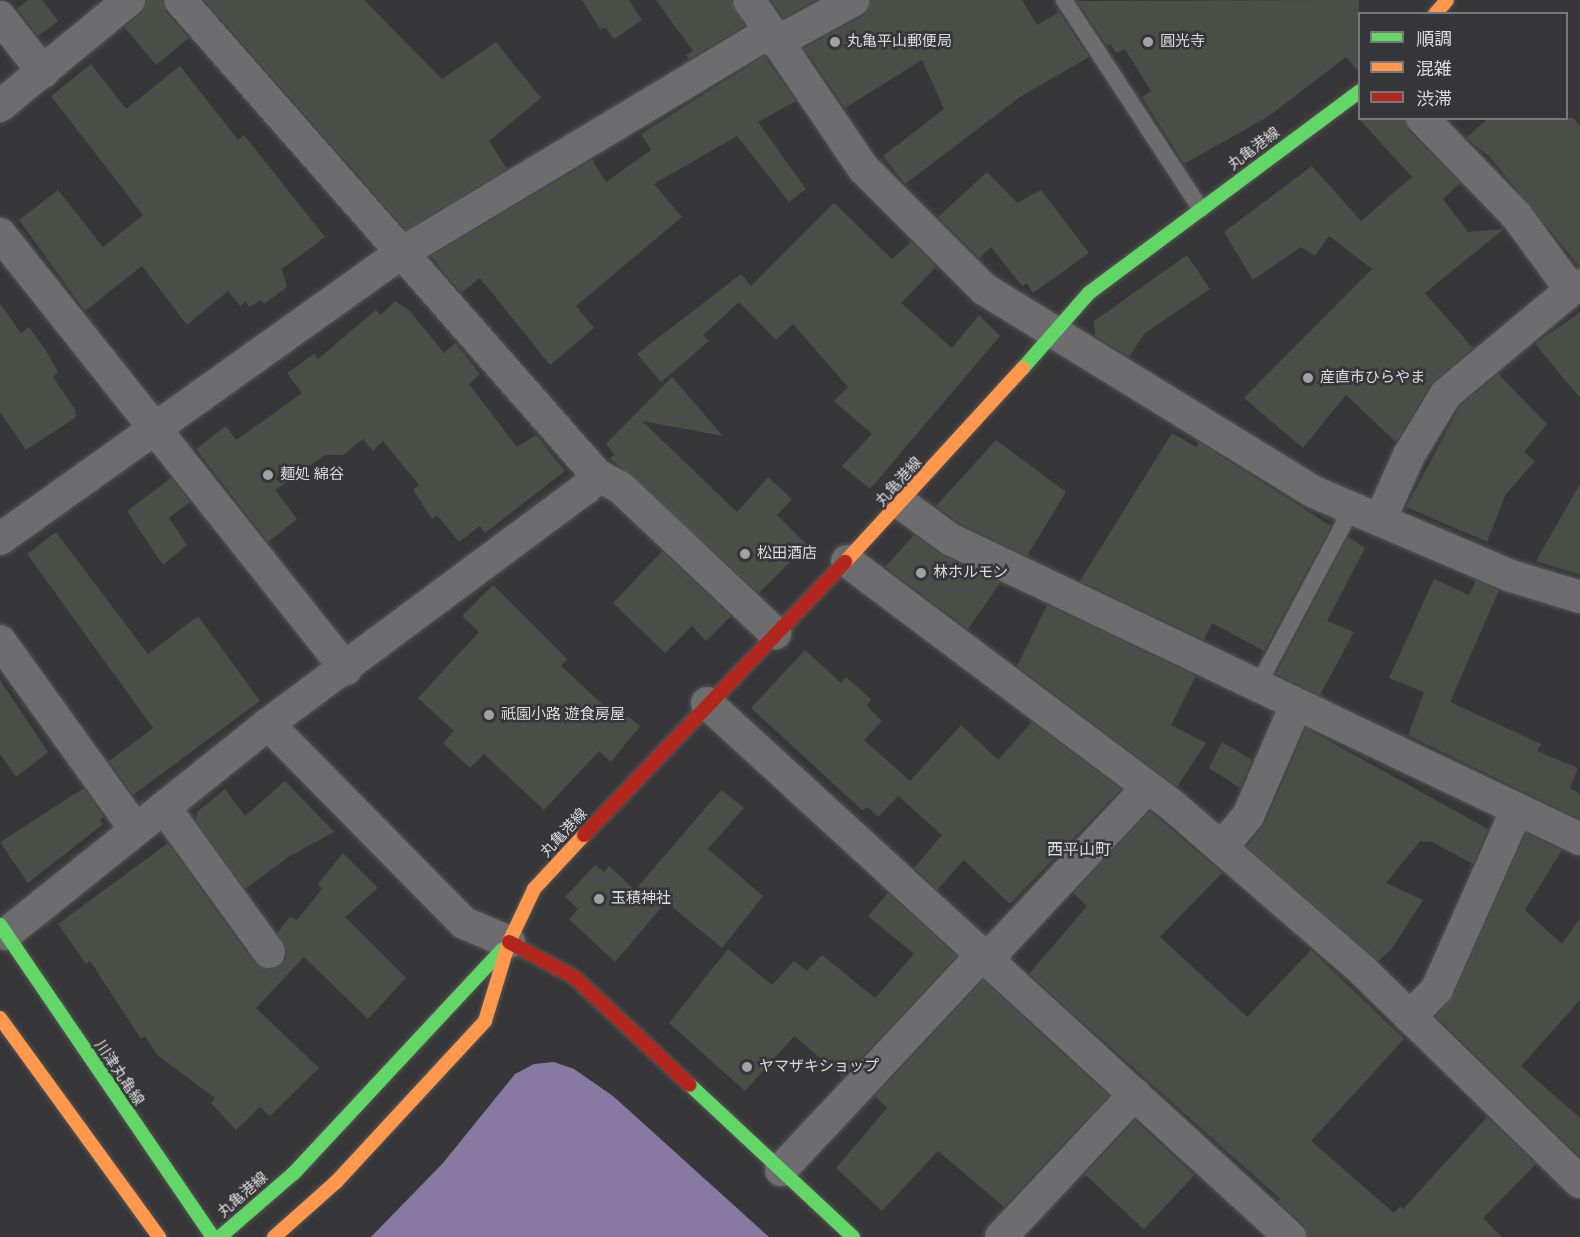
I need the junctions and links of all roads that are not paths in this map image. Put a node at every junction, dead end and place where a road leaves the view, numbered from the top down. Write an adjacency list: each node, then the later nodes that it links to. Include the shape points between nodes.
1 (129, 0): 10 (street)
2 (180, 0): 16 (street)
3 (749, 0): 9 (street)
4 (854, 0): 9 (street)
5 (1064, 0): 14 (lane)
6 (1447, 0): 7 (main road)
7 (1437, 12)
8 (0, 16): 10 (street)
9 (779, 41): 16 (street, via 761,37); 18 (street, via 834,129 899,207 984,289)
10 (43, 72): 12 (street)
11 (1358, 92): 14 (main road, 丸亀港線)
12 (0, 106)
13 (1424, 120): 17 (street, via 1516,215)
14 (1201, 209): 18 (main road, 丸亀港線, via 1089,293)
15 (0, 234): 19 (street)
16 (400, 254): 19 (street); 20 (street)
17 (1576, 287): 23 (street, via 1446,394 1409,455)
18 (1052, 332): 21 (main road, 丸亀港線); 22 (street, via 1087,349 1314,492)
19 (156, 431): 24 (street); 29 (street)
20 (597, 475): 27 (street, via 621,488); 29 (street)
21 (902, 504): 25 (main road, 丸亀港線); 30 (street, via 950,539)
22 (1352, 508): 23 (street); 30 (lane)
23 (1380, 520): 26 (street, via 1511,576)
24 (0, 539)
25 (847, 561): 27 (main road, 丸亀港線); 34 (street)
26 (1580, 597)
27 (776, 633): 31 (main road, 丸亀港線)
28 (0, 641): 37 (street)
29 (346, 669): 33 (street)
30 (1257, 687): 32 (street)
31 (707, 703): 41 (main road, 丸亀港線, via 534,889); 43 (street)
32 (1296, 705): 36 (street); 39 (street, via 1248,816)
33 (268, 724): 35 (street); 41 (street, via 464,923)
34 (1146, 789): 39 (street); 43 (street)
35 (165, 807): 37 (street); 42 (street)
36 (1517, 809): 38 (street); 44 (street, via 1437,989)
37 (136, 830): 40 (street)
38 (1580, 839)
39 (1221, 848): 44 (street)
40 (3, 929): 50 (main road, 川津丸亀線)
41 (509, 942): 47 (main road, via 574,977); 51 (main road, 丸亀港線, via 294,1173); 52 (main road, 丸亀港線, via 485,1022 336,1182)
42 (269, 952)
43 (986, 956): 46 (street); 47 (street)
44 (1410, 1017): 48 (street)
45 (0, 1018): 49 (main road)
46 (1135, 1094): 54 (street); 55 (street)
47 (781, 1170): 53 (main road)
48 (1580, 1182)
49 (159, 1237)
50 (213, 1237)
51 (220, 1237)
52 (274, 1237)
53 (854, 1237)
54 (1000, 1237)
55 (1290, 1237)

